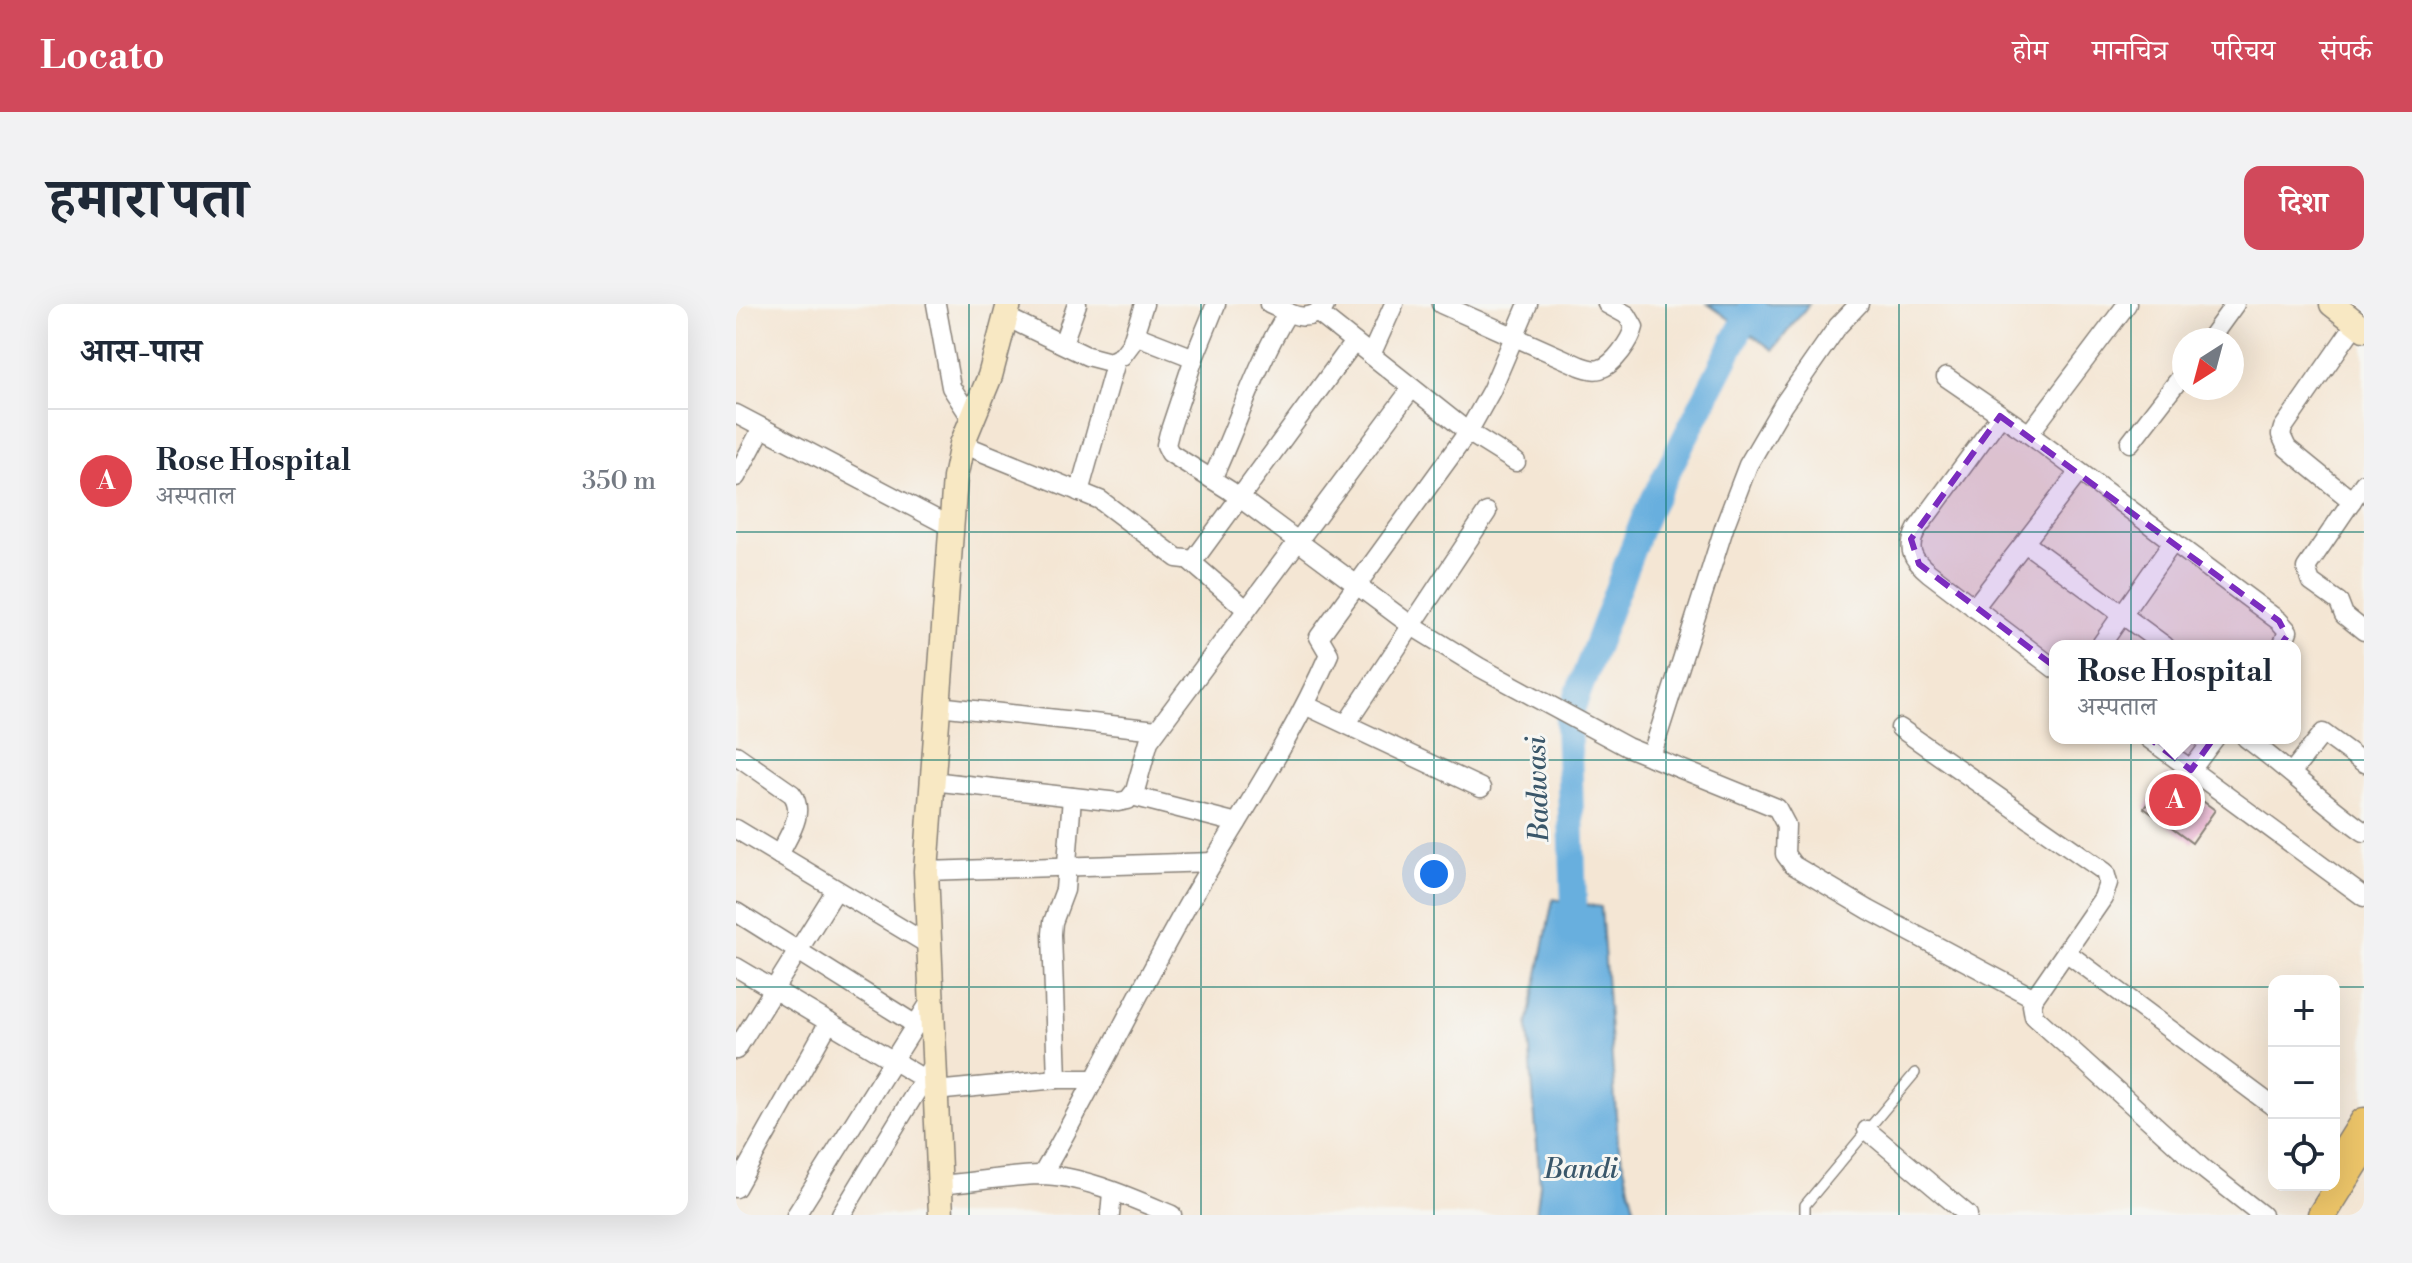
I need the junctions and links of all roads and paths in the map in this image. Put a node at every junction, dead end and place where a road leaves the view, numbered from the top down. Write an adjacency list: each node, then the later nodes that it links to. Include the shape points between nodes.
1 (936, 304): 31 (street, via 951,387)
2 (1077, 304): 22 (street)
3 (1144, 304): 19 (street)
4 (1216, 304): 24 (street)
5 (1269, 304): 16 (street)
6 (1394, 304): 23 (street)
7 (1441, 304): 20 (street)
8 (1528, 304): 20 (street)
9 (1607, 304): 20 (street, via 1627,315 1634,327 1601,369 1580,366)
10 (1859, 304): 70 (street, via 1783,405 1748,465)
11 (2127, 304): 34 (street)
12 (2235, 304): 18 (street)
13 (2332, 304): 17 (street)
14 (1322, 308): 16 (street, via 1303,318); 21 (street)
15 (1008, 310): 22 (street); 31 (street, via 990,376)
16 (1288, 312): 40 (street)
17 (2360, 326): 44 (street, via 2281,435 2287,448)
18 (2218, 328)
19 (1135, 335): 24 (street); 25 (street)
20 (1514, 336): 33 (street)
21 (1354, 342): 23 (street); 43 (street)
22 (1063, 343): 25 (street, via 1097,360)
23 (1371, 355): 27 (street)
24 (1194, 358): 40 (street, via 1166,445 1170,453)
25 (1116, 361): 42 (street)
26 (1946, 377): 30 (street)
27 (1412, 388): 33 (street); 47 (street)
28 (2172, 389): 35 (street)
29 (736, 414): 32 (street)
30 (2000, 416): 34 (street); 52 (street, via 1911,539 1912,557)
31 (971, 418): 36 (street)
32 (762, 428): 39 (street); 46 (street)
33 (1468, 432): 37 (street); 51 (street)
34 (2029, 434): 38 (street)
35 (2130, 443)
36 (962, 444): 42 (street); 46 (street)
37 (1516, 462)
38 (2079, 472): 48 (street); 49 (street)
39 (736, 477)
40 (1212, 479): 43 (street)
41 (2364, 483): 44 (street)
42 (1079, 492): 50 (street, via 1111,507 1177,558)
43 (1239, 498): 47 (street); 50 (street)
44 (2352, 501): 56 (street, via 2306,568 2311,582 2339,602 2344,615)
45 (1487, 512): 55 (street)
46 (953, 528): 61 (street)
47 (1298, 540): 51 (street); 53 (street)
48 (2173, 542): 54 (street); 59 (street, via 2285,626)
49 (2025, 543): 52 (street); 54 (street)
50 (1190, 561): 53 (street)
51 (1357, 584): 55 (street); 62 (street, via 1319,637 1329,654)
52 (1974, 608): 60 (street)
53 (1246, 609): 65 (street)
54 (2122, 615): 57 (street); 58 (street)
55 (1412, 626): 63 (street); 70 (street)
56 (2364, 631)
57 (2104, 640)
58 (2157, 640)
59 (2285, 640)
60 (2049, 664)
61 (938, 706): 65 (street); 74 (street)
62 (1307, 706): 63 (street); 78 (street)
63 (1347, 723): 75 (street)
64 (1900, 728): 90 (street, via 2105,872 2103,898)
65 (1157, 730): 76 (street, via 1144,751)
66 (2156, 744): 72 (street)
67 (2210, 744): 72 (street)
68 (2254, 744): 73 (street)
69 (736, 755): 81 (street, via 796,799 797,817)
70 (1651, 757): 93 (street, via 1777,808 1786,825 1783,849 1793,865)
71 (2364, 763): 73 (street, via 2323,733)
72 (2191, 770): 86 (street)
73 (2292, 772): 80 (street)
74 (932, 781): 77 (street); 84 (street)
75 (1481, 788)
76 (1132, 796): 77 (street, via 1123,802); 78 (street)
77 (1072, 797): 83 (street)
78 (1237, 823): 82 (street)
79 (736, 829): 81 (street)
80 (2364, 832)
81 (779, 855): 85 (street)
82 (1213, 862): 83 (street); 102 (street)
83 (1067, 865): 84 (street); 101 (street, via 1052,934)
84 (926, 871): 88 (street)
85 (836, 890): 88 (street); 89 (street)
86 (2364, 897)
87 (736, 912): 89 (street)
88 (929, 945): 94 (street)
89 (798, 950): 92 (street); 96 (street)
90 (2066, 952): 93 (street); 103 (street)
91 (736, 967): 92 (street)
92 (774, 990): 95 (street); 97 (street)
93 (2034, 998): 119 (street, via 2032,1012 2042,1026)
94 (930, 1002): 96 (street); 100 (street)
95 (829, 1022): 98 (street); 109 (street)
96 (916, 1025): 98 (street)
97 (736, 1050)
98 (894, 1060): 100 (street); 112 (street)
99 (1915, 1073): 105 (lane)
100 (931, 1078): 101 (street); 108 (street); 113 (street)
101 (1057, 1079): 102 (street)
102 (1095, 1079): 107 (street)
103 (2268, 1103)
104 (2364, 1122): 106 (main road)
105 (1867, 1130): 117 (lane, via 1805,1205); 118 (street)
106 (2349, 1159): 121 (main road)
107 (1042, 1175): 108 (street); 111 (street)
108 (940, 1185): 114 (street)
109 (736, 1188)
110 (2320, 1191): 120 (main road)
111 (1112, 1192): 115 (street); 116 (street)
112 (796, 1215)
113 (841, 1215)
114 (941, 1215)
115 (1110, 1215)
116 (1172, 1215)
117 (1805, 1215)
118 (1968, 1215)
119 (2262, 1215)
120 (2305, 1215)
121 (2322, 1215)

